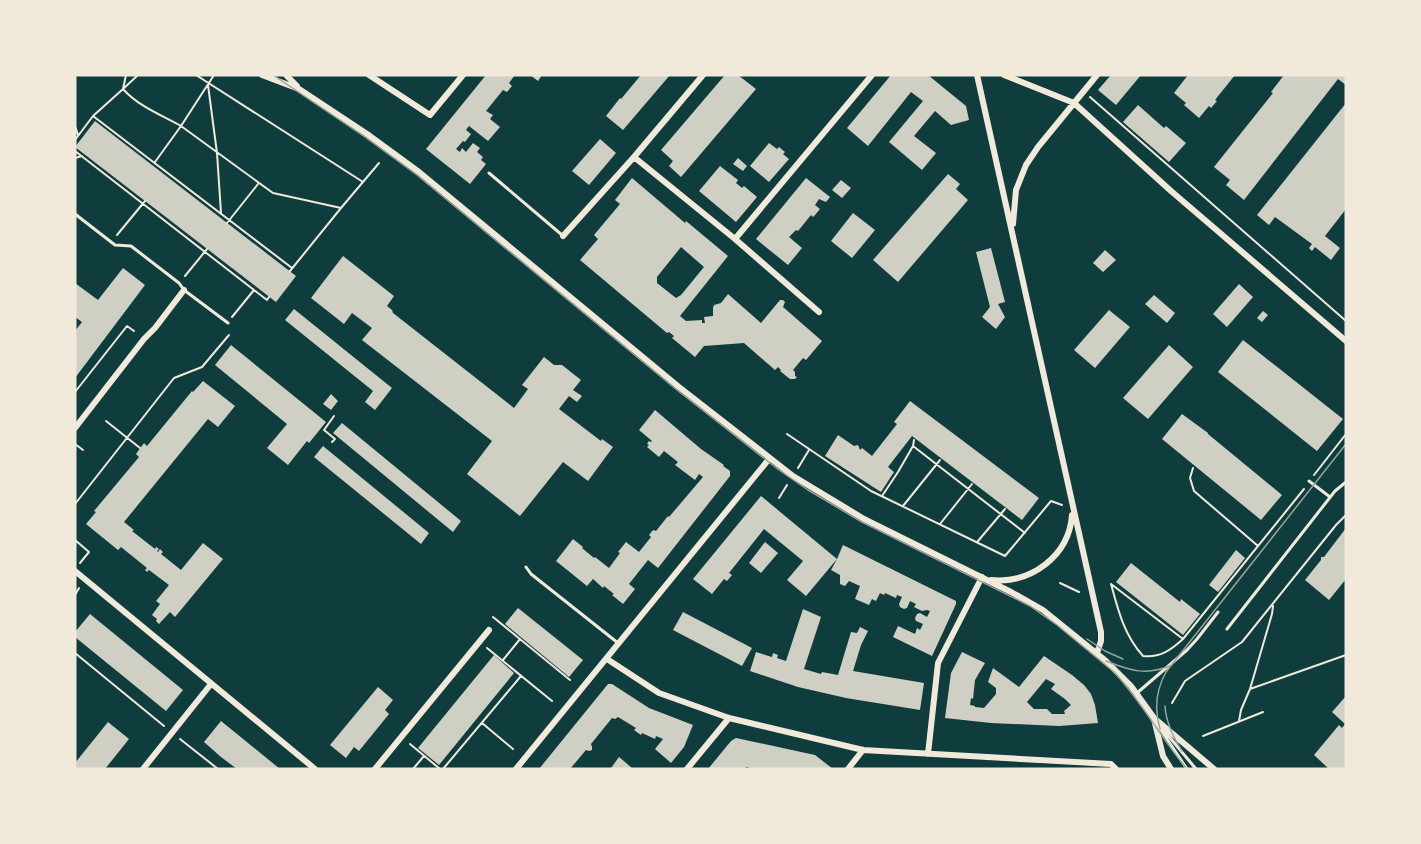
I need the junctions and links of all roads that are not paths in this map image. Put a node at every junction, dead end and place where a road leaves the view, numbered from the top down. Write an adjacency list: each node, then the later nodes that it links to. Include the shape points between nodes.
1 (262, 75): 10 (street)
2 (286, 75): 10 (street)
3 (369, 75): 4 (street, via 430,115)
4 (462, 75)
5 (703, 75): 12 (street)
6 (872, 75): 17 (street)
7 (977, 75): 15 (street)
8 (1004, 75): 11 (street)
9 (1097, 75): 11 (street)
10 (299, 89): 23 (street, via 419,172)
11 (1074, 103): 15 (street, via 1022,172 1014,202); 21 (street)
12 (634, 157): 16 (street); 17 (street)
13 (489, 173): 16 (lane)
14 (75, 214): 18 (lane, via 111,242 130,246)
15 (1012, 233): 27 (street)
16 (563, 236)
17 (735, 239): 19 (street)
18 (184, 290): 20 (lane); 22 (street)
19 (819, 312)
20 (228, 323)
21 (1346, 341)
22 (75, 428)
23 (769, 459): 30 (street, via 845,508); 34 (street)
24 (1310, 481): 26 (lane)
25 (1346, 483): 26 (lane)
26 (1330, 497): 32 (lane)
27 (1073, 508): 30 (street, via 1065,542 1043,567 1013,580); 35 (street, via 1101,632)
28 (526, 567): 34 (lane)
29 (75, 570): 37 (street)
30 (982, 577): 35 (street, via 1042,610); 42 (street, via 938,663)
31 (1218, 612): 38 (lane, via 1187,650)
32 (1227, 629)
33 (489, 630): 46 (street)
34 (619, 644): 36 (street)
35 (1097, 653): 38 (street)
36 (607, 659): 39 (street, via 659,693); 47 (street)
37 (211, 684): 44 (street); 45 (street)
38 (1137, 693): 40 (street)
39 (729, 718): 41 (street); 48 (street)
40 (1154, 718): 50 (street, via 1163,756); 51 (lane); 52 (lane); 53 (street)
41 (863, 750): 42 (street); 49 (street)
42 (928, 754): 43 (street)
43 (1113, 767)
44 (143, 769)
45 (315, 769)
46 (375, 769)
47 (516, 769)
48 (687, 769)
49 (848, 769)
50 (1171, 769)
51 (1187, 769)
52 (1196, 769)
53 (1214, 769)

